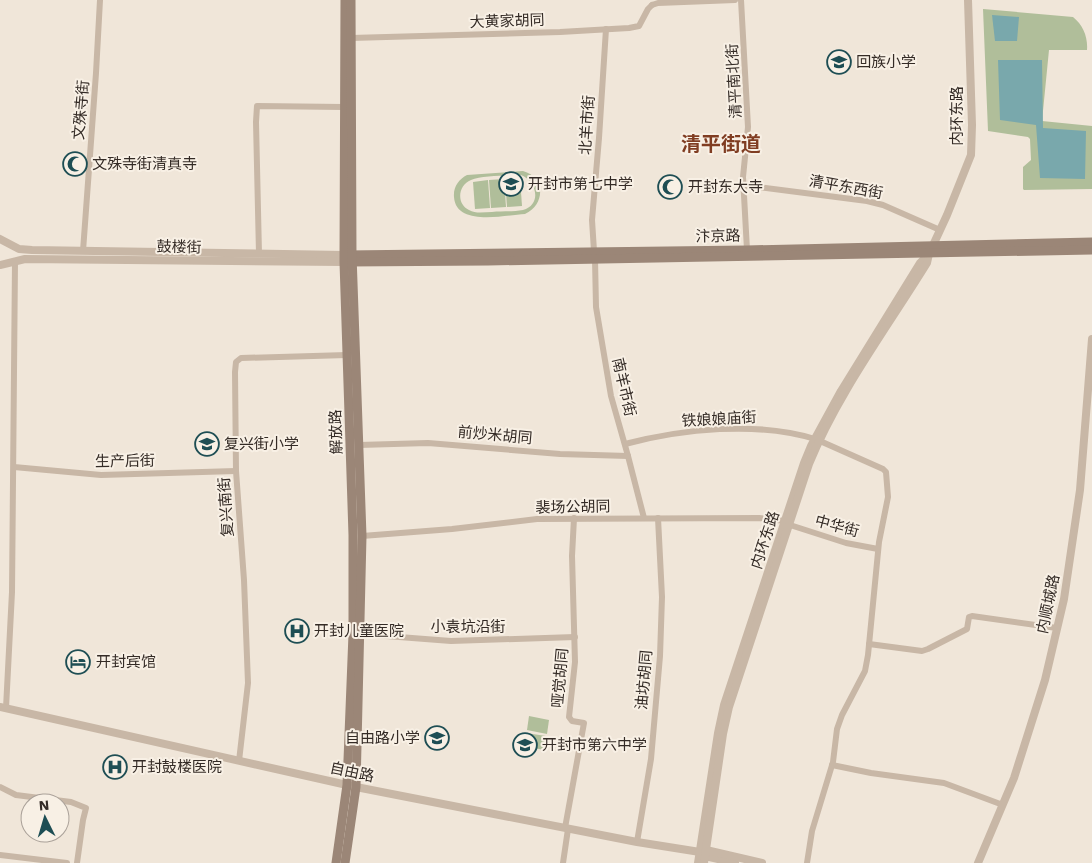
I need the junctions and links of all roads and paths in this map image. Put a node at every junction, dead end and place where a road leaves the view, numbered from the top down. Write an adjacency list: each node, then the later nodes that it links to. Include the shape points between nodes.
1 (100, 0): 18 (street, 文殊寺街)
2 (345, 0): 10 (main road, 解放路)
3 (351, 0): 9 (main road, 解放路)
4 (735, 0): 7 (street)
5 (742, 0): 11 (street, 清平南北街, via 748,127)
6 (968, 0): 12 (street, 内环东路, via 971,155)
7 (653, 3): 8 (street, 大黄家胡同, via 637,27)
8 (606, 29): 9 (street, 大黄家胡同); 20 (street, 北羊市街, via 592,220)
9 (351, 38): 21 (main road, 解放路)
10 (343, 106): 19 (street, via 257,106); 21 (main road, 解放路)
11 (744, 185): 12 (street, 清平东西街, via 866,201); 15 (street, 清平南北街)
12 (940, 230): 16 (street, 内环东路)
13 (0, 239): 18 (street, 鼓楼街, via 32,250)
14 (1092, 242): 16 (main road, 汴京路)
15 (747, 250): 16 (main road, 汴京路); 20 (main road, 汴京路)
16 (931, 250): 17 (main road, 汴京路); 20 (main road, 汴京路); 26 (street, 内环东路, via 841,390)
17 (1092, 250)
18 (83, 251): 19 (street, 鼓楼街)
19 (259, 254): 21 (street, 鼓楼街)
20 (594, 255): 21 (main road, 汴京路); 27 (street, 南羊市街, via 599,331 610,396)
21 (348, 258): 22 (street, 鼓楼街, via 25,258); 25 (main road, 解放路); 28 (main road, 解放路)
22 (15, 262): 23 (street, 鼓楼街); 30 (street)
23 (0, 266)
24 (1092, 339): 38 (street, 内顺城路, via 1080,490)
25 (347, 355): 31 (street, 复兴南街, via 242,358 236,362); 45 (main road, 解放路, via 353,535)
26 (817, 440): 27 (street, 铁娘娘庙街, via 796,433 752,429 675,434); 35 (street, 内环东路, via 804,462); 37 (street, 铁娘娘庙街, via 886,472 888,497)
27 (625, 444): 29 (street, 南羊市街)
28 (359, 445): 29 (street, 前炒米胡同, via 428,443); 36 (main road, 解放路)
29 (628, 456): 33 (street, 南羊市街)
30 (14, 467): 31 (street, 生产后街, via 101,475); 42 (street, via 12,592)
31 (236, 471): 43 (street, 复兴南街, via 248,683)
32 (574, 518): 33 (street, 裴场公胡同); 36 (street, 裴场公胡同); 40 (street, 哑觉胡同)
33 (644, 518): 34 (street, 裴场公胡同)
34 (658, 518): 35 (street, 裴场公胡同, via 759,518); 49 (street, 油坊胡同, via 662,597 660,656 651,759)
35 (787, 523): 37 (street, 中华街, via 846,543); 51 (street, 内环东路, via 729,707)
36 (362, 536): 39 (main road, 解放路)
37 (878, 549): 41 (street)
38 (1057, 628): 41 (street, via 972,616 967,629 928,650); 47 (street, 内顺城路, via 1045,680)
39 (360, 634): 40 (street, 小袁坑沿街, via 451,641); 45 (main road, 解放路)
40 (575, 638): 48 (street, 哑觉胡同, via 569,717 584,723)
41 (868, 644): 44 (street, via 865,671 837,728)
42 (3, 708): 43 (street, 自由路)
43 (239, 761): 45 (street, 自由路)
44 (832, 765): 47 (street, via 944,783); 60 (street, via 812,831)
45 (351, 786): 48 (street, 自由路); 54 (main road, 解放路); 55 (main road, 解放路)
46 (0, 787): 53 (street, via 16,795 71,802 86,808)
47 (1003, 805): 61 (street, 内顺城路)
48 (567, 828): 49 (street, 自由路); 56 (street)
49 (637, 842): 51 (street, 自由路)
50 (0, 855): 52 (street)
51 (704, 855): 57 (street, 内环东路); 58 (street, 自由路); 59 (street, 自由路)
52 (68, 863)
53 (77, 863)
54 (336, 863)
55 (345, 863)
56 (563, 863)
57 (698, 863)
58 (735, 863)
59 (762, 863)
60 (808, 863)
61 (978, 863)

